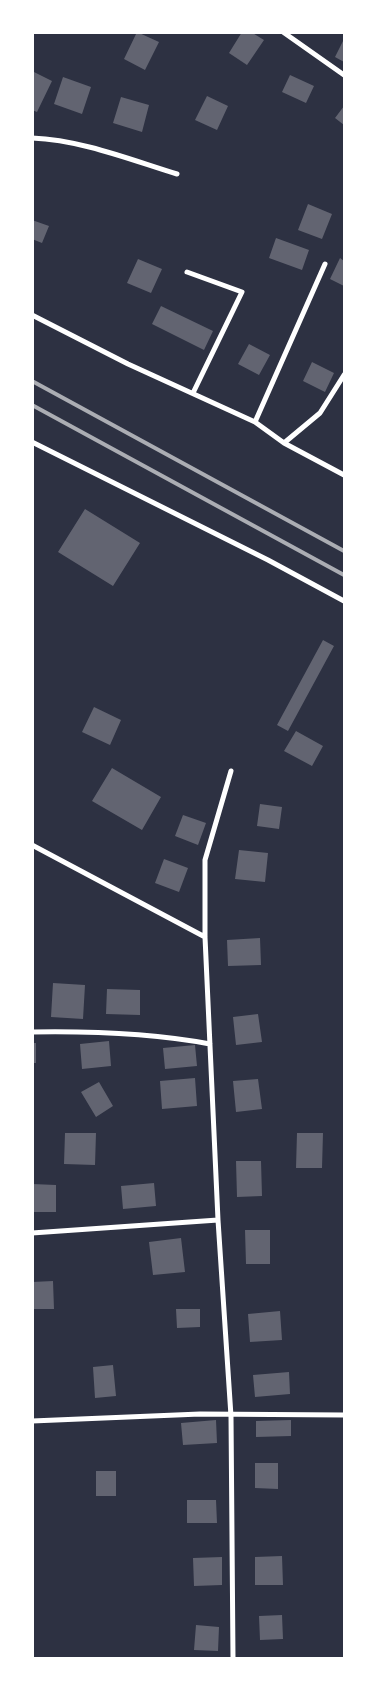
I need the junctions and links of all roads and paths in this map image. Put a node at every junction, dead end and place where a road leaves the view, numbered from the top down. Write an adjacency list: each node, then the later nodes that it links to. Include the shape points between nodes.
1 (284, 32): 2 (street)
2 (344, 75)
3 (32, 138): 4 (street, via 48,138 100,150)
4 (177, 174)
5 (325, 264): 10 (street)
6 (187, 272): 9 (street, via 242,292)
7 (32, 315): 9 (street)
8 (344, 374): 12 (street, via 320,413)
9 (193, 393): 10 (street)
10 (254, 422): 12 (street)
11 (32, 442): 14 (street)
12 (284, 443): 13 (street)
13 (344, 475)
14 (344, 601)
15 (231, 771): 17 (street, via 205,860)
16 (32, 844): 17 (street)
17 (205, 938): 19 (street)
18 (32, 1032): 19 (street, via 90,1031 175,1037)
19 (210, 1044): 20 (street)
20 (218, 1220): 21 (street); 23 (street)
21 (32, 1233)
22 (344, 1415): 23 (street)
23 (231, 1416): 24 (street, via 200,1414); 25 (street)
24 (32, 1421)
25 (233, 1658)

